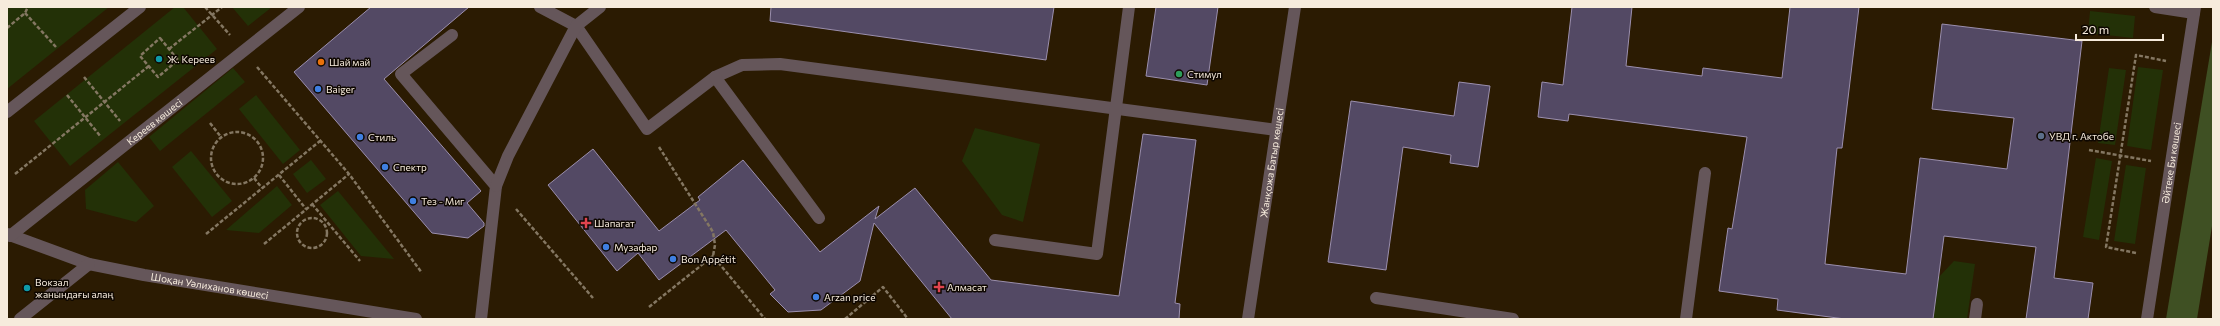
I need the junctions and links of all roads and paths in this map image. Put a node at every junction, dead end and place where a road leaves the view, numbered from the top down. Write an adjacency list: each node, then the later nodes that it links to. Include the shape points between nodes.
1 (28, 7): 14 (path, via 25,13)
2 (140, 7): 25 (street)
3 (205, 7): 12 (path)
4 (222, 7): 12 (path)
5 (298, 7): 17 (street, Кереев көшесі)
6 (540, 7): 13 (street)
7 (600, 7): 13 (street)
8 (1129, 7): 24 (street)
9 (1295, 7): 30 (street, Жанқожа Батыр көшесі)
10 (2155, 7): 11 (street)
11 (2194, 10): 18 (street, Әйтеке Би көшесі)
12 (212, 15): 16 (path); 17 (path)
13 (576, 26): 29 (street); 42 (street, via 508,156)
14 (7, 28)
15 (452, 35): 42 (street, via 401,74)
16 (169, 50): 19 (path, via 178,60 158,77); 19 (path, via 160,38 140,56)
17 (243, 51): 33 (path); 51 (street, Кереев көшесі)
18 (2186, 64): 35 (path, via 2136,55); 36 (street, Әйтеке Би көшесі)
19 (149, 66): 23 (path)
20 (715, 77): 24 (street, via 742,66 780,64); 29 (street); 47 (street)
21 (86, 80): 23 (path)
22 (67, 95): 26 (path)
23 (104, 102): 26 (path); 28 (path)
24 (1116, 108): 30 (street); 52 (street, via 1097,254)
25 (7, 112)
26 (85, 117): 32 (path); 38 (path)
27 (210, 123): 31 (path)
28 (123, 125)
29 (647, 128): 56 (path, via 713,232)
30 (1277, 130): 71 (street, Жанқожа Батыр көшесі)
31 (221, 137): 41 (path, via 238,132 255,139 263,155 262,164); 41 (path, via 211,151 212,168 216,175 230,184 247,182)
32 (104, 140)
33 (320, 141): 39 (path); 40 (path)
34 (2089, 150): 35 (path)
35 (2121, 156): 36 (path); 57 (path, via 2106,247)
36 (2171, 164): 57 (street, Әйтеке Би көшесі)
37 (1705, 173): 73 (street)
38 (15, 174)
39 (349, 174): 44 (path); 60 (path)
40 (279, 175): 43 (path); 45 (path)
41 (254, 178): 43 (path)
42 (496, 186): 61 (path); 67 (street)
43 (262, 188): 50 (path)
44 (312, 204): 45 (path); 48 (path)
45 (306, 209): 46 (path)
46 (297, 217): 49 (path); 53 (path)
47 (819, 218)
48 (325, 221): 49 (path, via 310,217); 54 (path, via 328,231 325,241 318,247); 58 (path)
49 (301, 222): 54 (path, via 297,237 303,245)
50 (206, 234)
51 (9, 235): 59 (street, Шоқан Уәлиханов көшесі)
52 (995, 240)
53 (264, 244)
54 (310, 248): 55 (path)
55 (309, 252)
56 (713, 256): 64 (path); 68 (path)
57 (2157, 257): 75 (street, Әйтеке Би көшесі)
58 (360, 261)
59 (89, 264): 65 (street); 66 (street, Шоқан Уәлиханов көшесі)
60 (422, 273)
61 (593, 298)
62 (1376, 298): 72 (street)
63 (1977, 304): 74 (street)
64 (649, 306)
65 (20, 319)
66 (416, 319)
67 (481, 319)
68 (765, 319)
69 (846, 319): 70 (path, via 883,287)
70 (908, 319)
71 (1248, 319)
72 (1512, 319)
73 (1686, 319)
74 (1975, 319)
75 (2147, 319)

